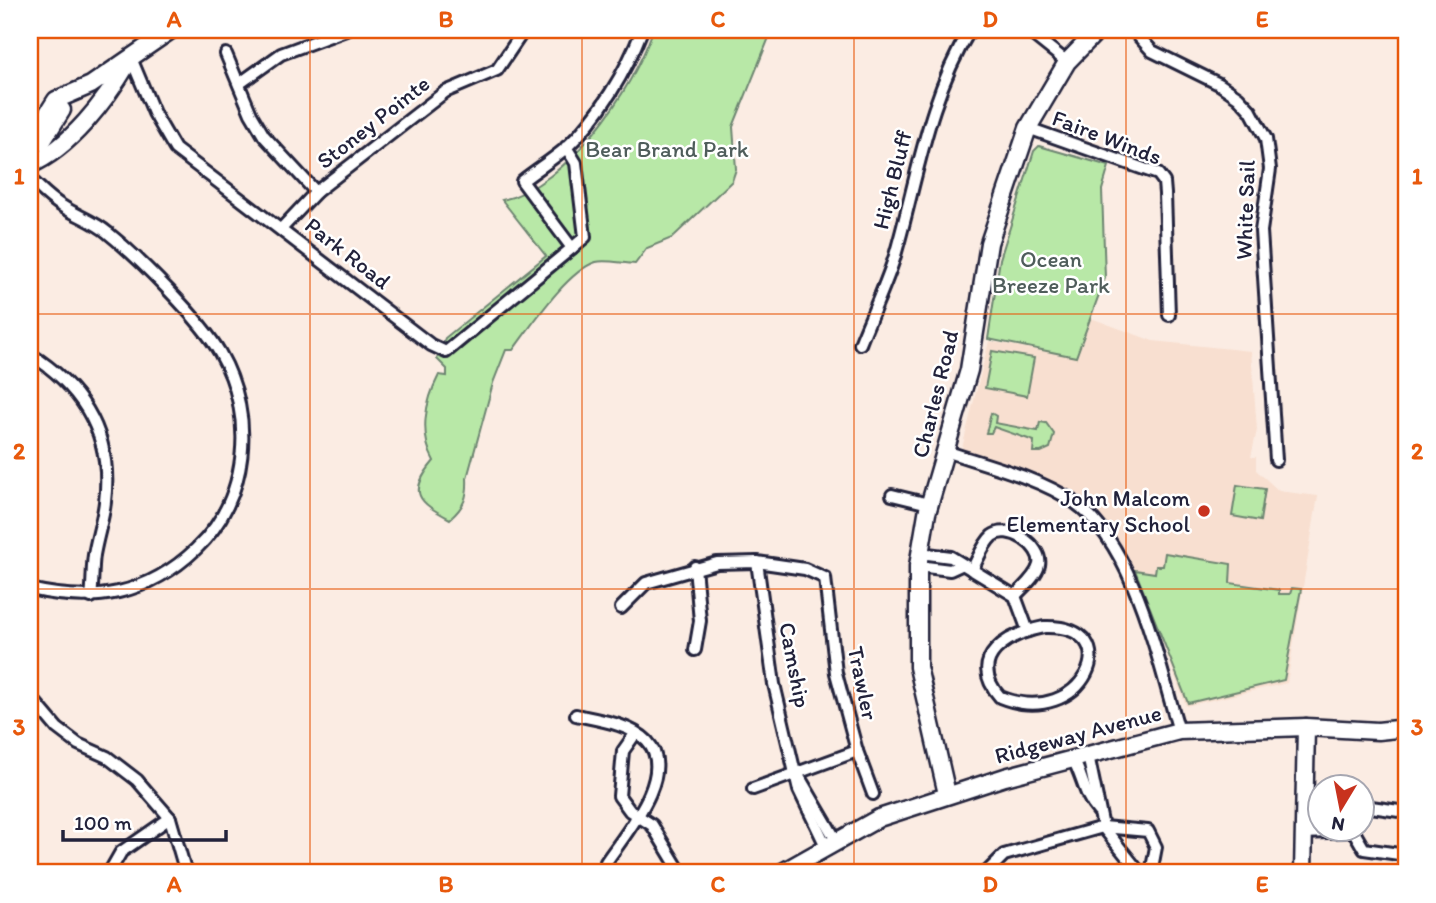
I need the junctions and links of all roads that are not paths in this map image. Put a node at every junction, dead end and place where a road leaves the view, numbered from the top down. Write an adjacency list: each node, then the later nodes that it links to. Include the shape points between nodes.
1 (171, 30): 9 (street)
2 (346, 30): 14 (street, via 281,54)
3 (524, 30): 23 (street, Stoney Pointe, via 497,70 445,92)
4 (642, 30): 19 (street, via 624,72)
5 (970, 30): 27 (street, High Bluff, via 930,118 893,260)
6 (1027, 30): 12 (street)
7 (1098, 30): 12 (street, Charles Road)
8 (1133, 30): 30 (street, White Sail, via 1152,51 1238,97 1266,139 1270,169 1261,231)
9 (148, 36): 11 (street)
10 (226, 54): 14 (street)
11 (131, 58): 13 (street); 17 (street, via 93,114); 24 (street, Park Road, via 175,149)
12 (1067, 61): 16 (street, Charles Road)
13 (113, 71): 15 (street, via 96,93); 15 (street, via 60,96)
14 (239, 84): 23 (street, via 264,136)
15 (60, 111): 17 (street); 18 (street); 20 (street)
16 (1028, 128): 26 (street, Faire Winds, via 1158,174 1165,194); 29 (street, Charles Road, via 989,243)
17 (74, 132): 21 (street)
18 (30, 141)
19 (566, 147): 25 (street, Park Road, via 576,163 585,237); 25 (street, via 522,181)
20 (30, 158)
21 (30, 165)
22 (30, 178): 39 (street, via 62,206 106,231 169,293 218,350 240,411 241,460 235,489 210,536 156,580 126,593)
23 (316, 192): 24 (street, Stoney Pointe)
24 (282, 228): 25 (street, Park Road, via 446,352)
25 (572, 247)
26 (1169, 315)
27 (860, 344)
28 (30, 354): 39 (street, via 73,387 95,424 102,447 105,502)
29 (951, 453): 32 (street, Charles Road); 47 (street, via 1049,489 1098,523 1144,617)
30 (1276, 460)
31 (894, 493): 32 (street)
32 (930, 502): 33 (street, Charles Road)
33 (919, 559): 36 (street, via 950,570 961,565); 55 (street, Charles Road, via 918,667)
34 (757, 562): 35 (street); 49 (street, Trawler, via 806,569 825,578 836,673); 52 (street, Camship, via 774,684)
35 (695, 567): 40 (street, via 646,583); 42 (street, via 700,621)
36 (972, 569): 38 (street); 38 (street, via 992,536 1010,531 1040,558 1038,569)
37 (30, 589): 39 (street)
38 (1015, 596): 41 (street)
39 (91, 597)
40 (621, 608)
41 (1028, 631): 41 (street, via 1060,626 1087,643 1089,673 1072,692 1027,704 1000,697 994,690 989,667 996,646)
42 (695, 650)
43 (30, 696): 59 (street, via 57,728 137,780)
44 (576, 715): 48 (street)
45 (1306, 727): 46 (street, Ridgeway Avenue); 47 (street, Ridgeway Avenue); 51 (street)
46 (1406, 728)
47 (1179, 731): 50 (street, Ridgeway Avenue)
48 (635, 734): 58 (street, via 623,751 618,789 623,803); 58 (street, via 651,748 654,766 650,796)
49 (857, 751): 52 (street); 54 (street, Trawler)
50 (1081, 757): 55 (street, Ridgeway Avenue); 60 (street)
51 (1308, 774)
52 (798, 775): 53 (street); 61 (street, Camship)
53 (754, 789)
54 (873, 794)
55 (947, 794): 61 (street, Ridgeway Avenue, via 879,818)
56 (1376, 808): 57 (street)
57 (1406, 812)
58 (637, 815): 67 (street, via 606,862); 68 (street, via 659,835)
59 (170, 818): 65 (street, via 121,852); 66 (street)
60 (1103, 827): 70 (street, via 1004,855); 71 (street); 72 (street, via 1148,831 1156,847)
61 (831, 843): 69 (street, Ridgeway Avenue)
62 (1307, 844): 73 (street)
63 (1361, 844): 64 (street, via 1364,849)
64 (1406, 855)
65 (109, 873)
66 (186, 873)
67 (606, 873)
68 (681, 873)
69 (781, 873)
70 (986, 873)
71 (1140, 873)
72 (1151, 873)
73 (1303, 873)

